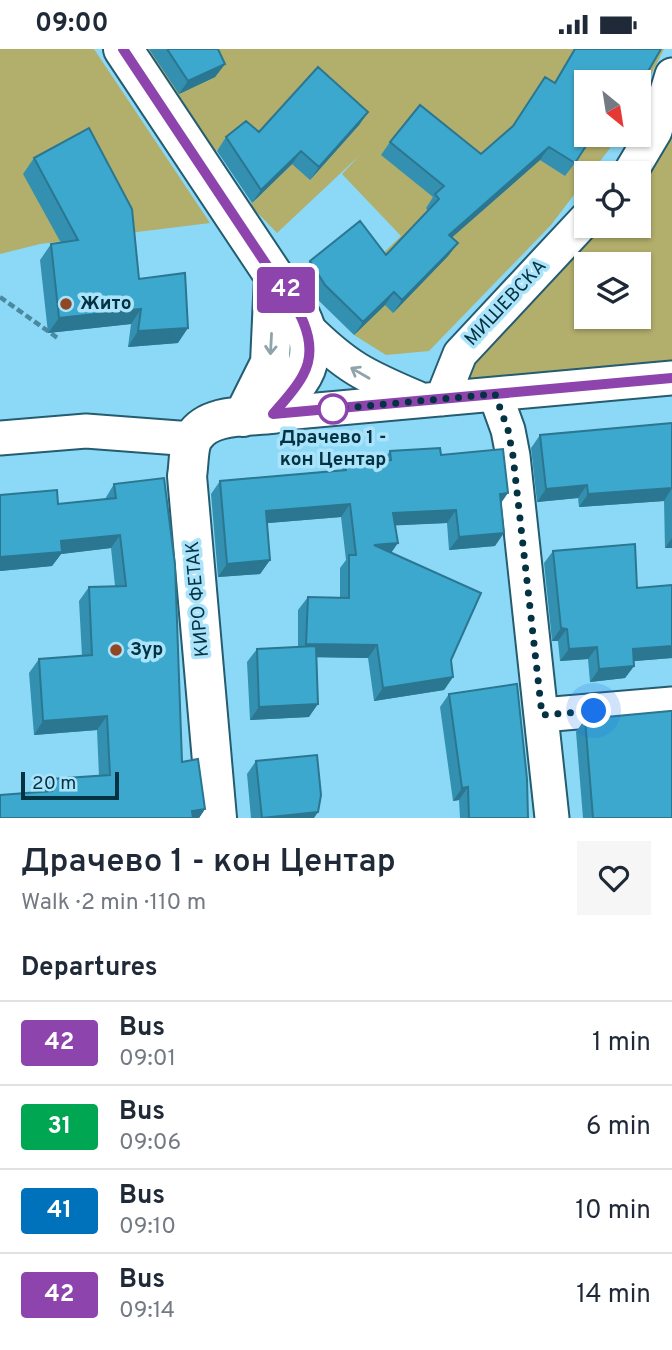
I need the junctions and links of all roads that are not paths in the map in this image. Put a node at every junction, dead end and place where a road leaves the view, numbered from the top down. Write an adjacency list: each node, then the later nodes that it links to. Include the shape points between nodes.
1 (123, 49): 5 (main road)
2 (671, 81): 3 (street, via 654,131)
3 (637, 161)
4 (574, 232): 9 (street, МИШЕВСКА, via 460,353)
5 (274, 276): 6 (main road, via 296,303); 10 (main road, one-way to 10, via 270,363)
6 (305, 326): 9 (street, one-way to 6, via 361,375 335,357); 10 (main road, via 308,359 304,374)
7 (672, 378): 8 (street)
8 (495, 394): 9 (street); 14 (street, via 513,456)
9 (432, 400): 10 (street)
10 (258, 416): 12 (main road, via 219,420)
11 (0, 438): 12 (street, via 86,431)
12 (192, 439): 15 (main road, КИРО ФЕТАК, via 187,476)
13 (672, 704): 14 (street)
14 (542, 715): 16 (street)
15 (217, 818)
16 (552, 818)

